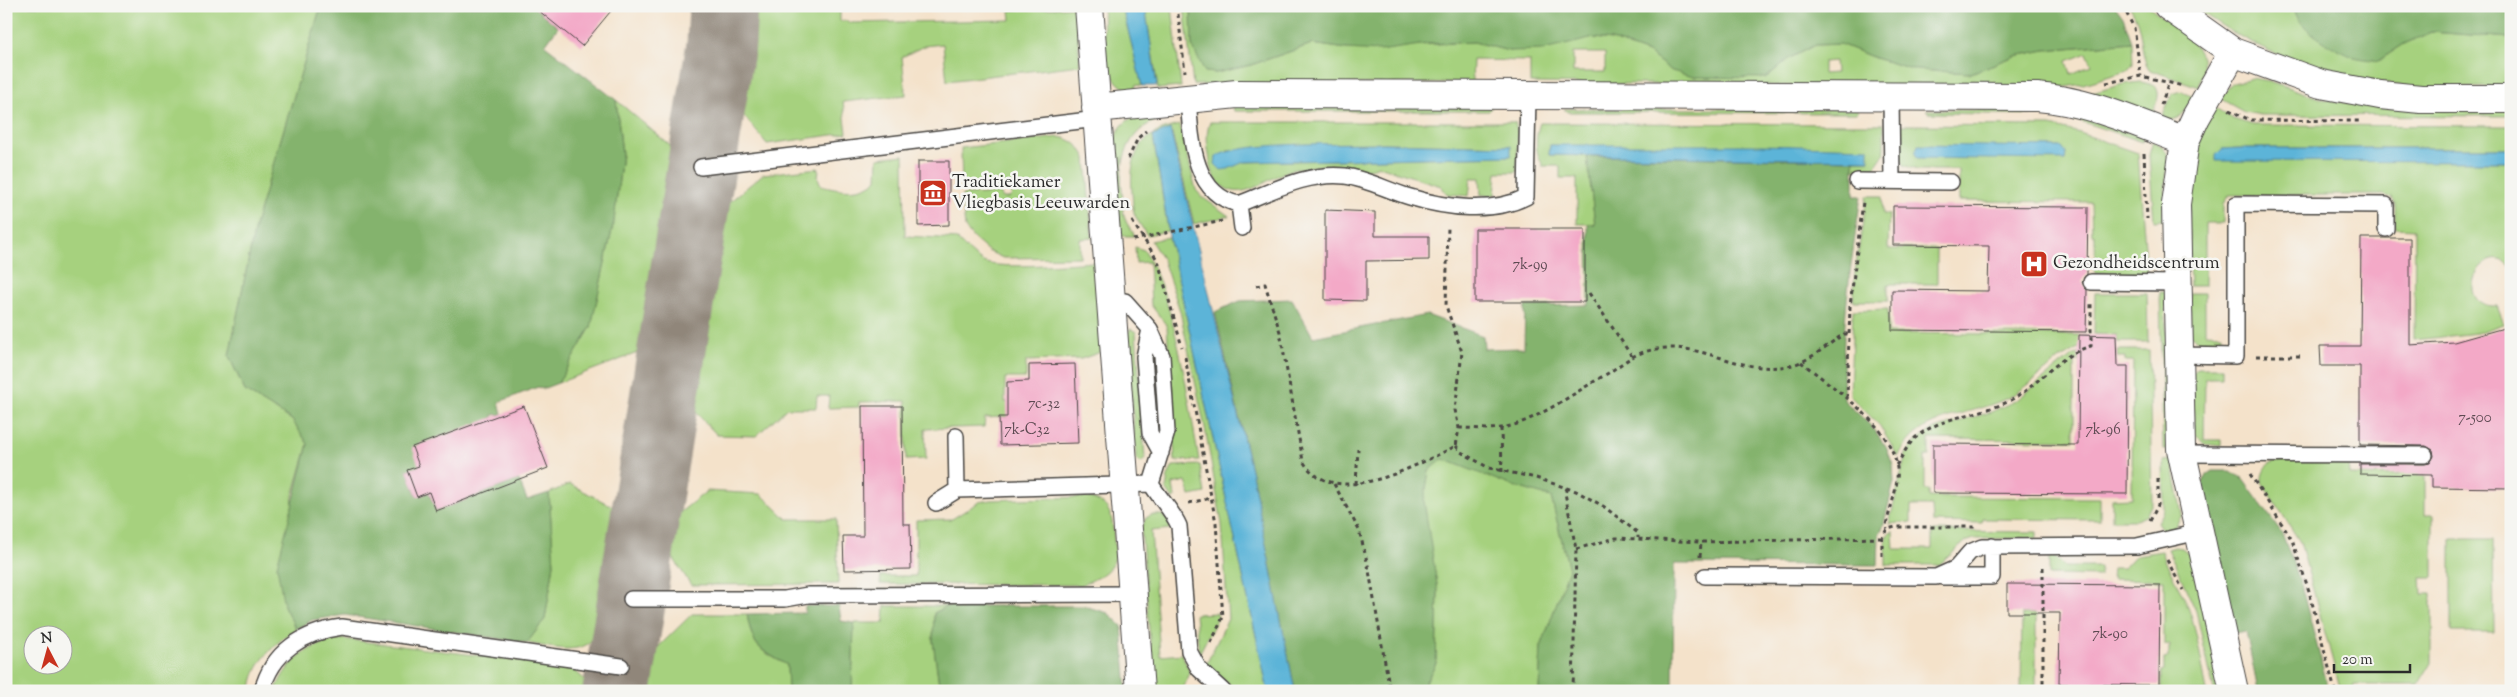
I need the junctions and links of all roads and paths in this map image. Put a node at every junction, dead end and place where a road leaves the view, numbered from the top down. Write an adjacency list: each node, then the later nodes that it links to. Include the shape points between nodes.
1 (1089, 6): 14 (street)
2 (1178, 6): 13 (path)
3 (2123, 6): 6 (path, via 2134,28)
4 (2168, 6): 5 (street)
5 (2233, 52): 11 (street); 12 (street, via 2320,84 2380,95 2421,99)
6 (2141, 76): 7 (path); 8 (path)
7 (2169, 82): 11 (path); 16 (path)
8 (2105, 83)
9 (1528, 95): 10 (street); 13 (street, via 1237,94); 23 (lane, via 1526,197 1494,206)
10 (1891, 97): 16 (street, via 2058,98); 20 (lane)
11 (2206, 98): 15 (path, via 2250,120); 17 (street)
12 (2511, 99)
13 (1189, 109): 14 (street); 22 (lane, via 1201,175 1212,192)
14 (1096, 113): 18 (lane); 33 (street)
15 (2361, 120)
16 (2152, 129): 17 (street); 25 (path, via 2144,149)
17 (2185, 140): 30 (street, via 2176,204)
18 (701, 167)
19 (1860, 181): 20 (lane); 34 (path)
20 (1892, 181): 21 (lane)
21 (1951, 182)
22 (1239, 204): 23 (lane, via 1292,182 1346,176); 26 (lane)
23 (1448, 206): 42 (path, via 1446,306 1462,352 1455,410)
24 (1203, 225): 28 (path)
25 (2148, 227)
26 (1242, 228)
27 (2386, 229): 37 (lane, via 2386,205 2236,204)
28 (1159, 236)
29 (2091, 282): 30 (lane)
30 (2178, 283): 36 (street)
31 (1256, 286): 53 (path, via 1265,284 1280,332 1303,461 1314,474)
32 (1589, 293): 39 (path)
33 (1111, 302): 55 (street); 55 (lane, via 1124,301 1150,329 1162,356 1167,432 1161,453)
34 (1848, 334): 40 (path); 41 (path)
35 (2086, 348): 50 (path, via 2061,360 2016,398 1929,428 1912,440)
36 (2179, 355): 37 (lane); 47 (street)
37 (2236, 356): 38 (path)
38 (2301, 356)
39 (1633, 358): 40 (path, via 1643,352 1677,348 1696,350 1750,367 1779,367); 43 (path, via 1560,402)
40 (1801, 362): 41 (path)
41 (1846, 398): 50 (path, via 1876,427)
42 (1459, 428): 43 (path); 45 (path)
43 (1501, 428): 52 (path)
44 (956, 436): 57 (lane)
45 (1456, 446): 52 (path, via 1476,462); 54 (path, via 1387,476)
46 (1358, 449): 54 (path)
47 (2182, 454): 48 (lane); 63 (street)
48 (2235, 454): 49 (lane); 85 (path, via 2292,540)
49 (2425, 455)
50 (1896, 466): 62 (path, via 1896,485)
51 (2158, 466): 59 (path, via 2158,505)
52 (1502, 472): 56 (path)
53 (1334, 484): 54 (path); 81 (path, via 1359,530)
54 (1356, 484)
55 (1138, 485): 57 (lane); 74 (street); 80 (lane, via 1173,511 1179,526 1190,651 1199,669)
56 (1567, 488): 64 (path, via 1603,506 1638,533); 70 (path, via 1565,492)
57 (957, 490): 58 (lane)
58 (936, 503)
59 (2151, 520): 60 (path); 67 (path)
60 (2144, 524)
61 (1984, 527): 62 (path)
62 (1887, 529): 65 (path)
63 (2199, 532): 67 (lane); 84 (street)
64 (1638, 538): 66 (path); 70 (path, via 1616,538)
65 (1882, 538): 66 (path); 72 (path)
66 (1701, 542): 71 (path, via 1698,576)
67 (2162, 542): 69 (lane, via 2137,546); 75 (path, via 2172,572)
68 (1992, 546): 69 (lane); 73 (lane, via 1970,552 1956,568); 73 (lane, via 1992,577)
69 (2043, 546): 83 (path)
70 (1576, 549): 82 (path)
71 (1705, 576): 72 (lane)
72 (1882, 576): 73 (lane)
73 (1936, 576)
74 (1133, 594): 76 (lane); 79 (street)
75 (2186, 594)
76 (631, 599)
77 (621, 666): 78 (lane, via 342,627 316,632 285,650 266,676)
78 (262, 691)
79 (1140, 691)
80 (1222, 691)
81 (1390, 691)
82 (1573, 691)
83 (2043, 691)
84 (2234, 691)
85 (2335, 691)

